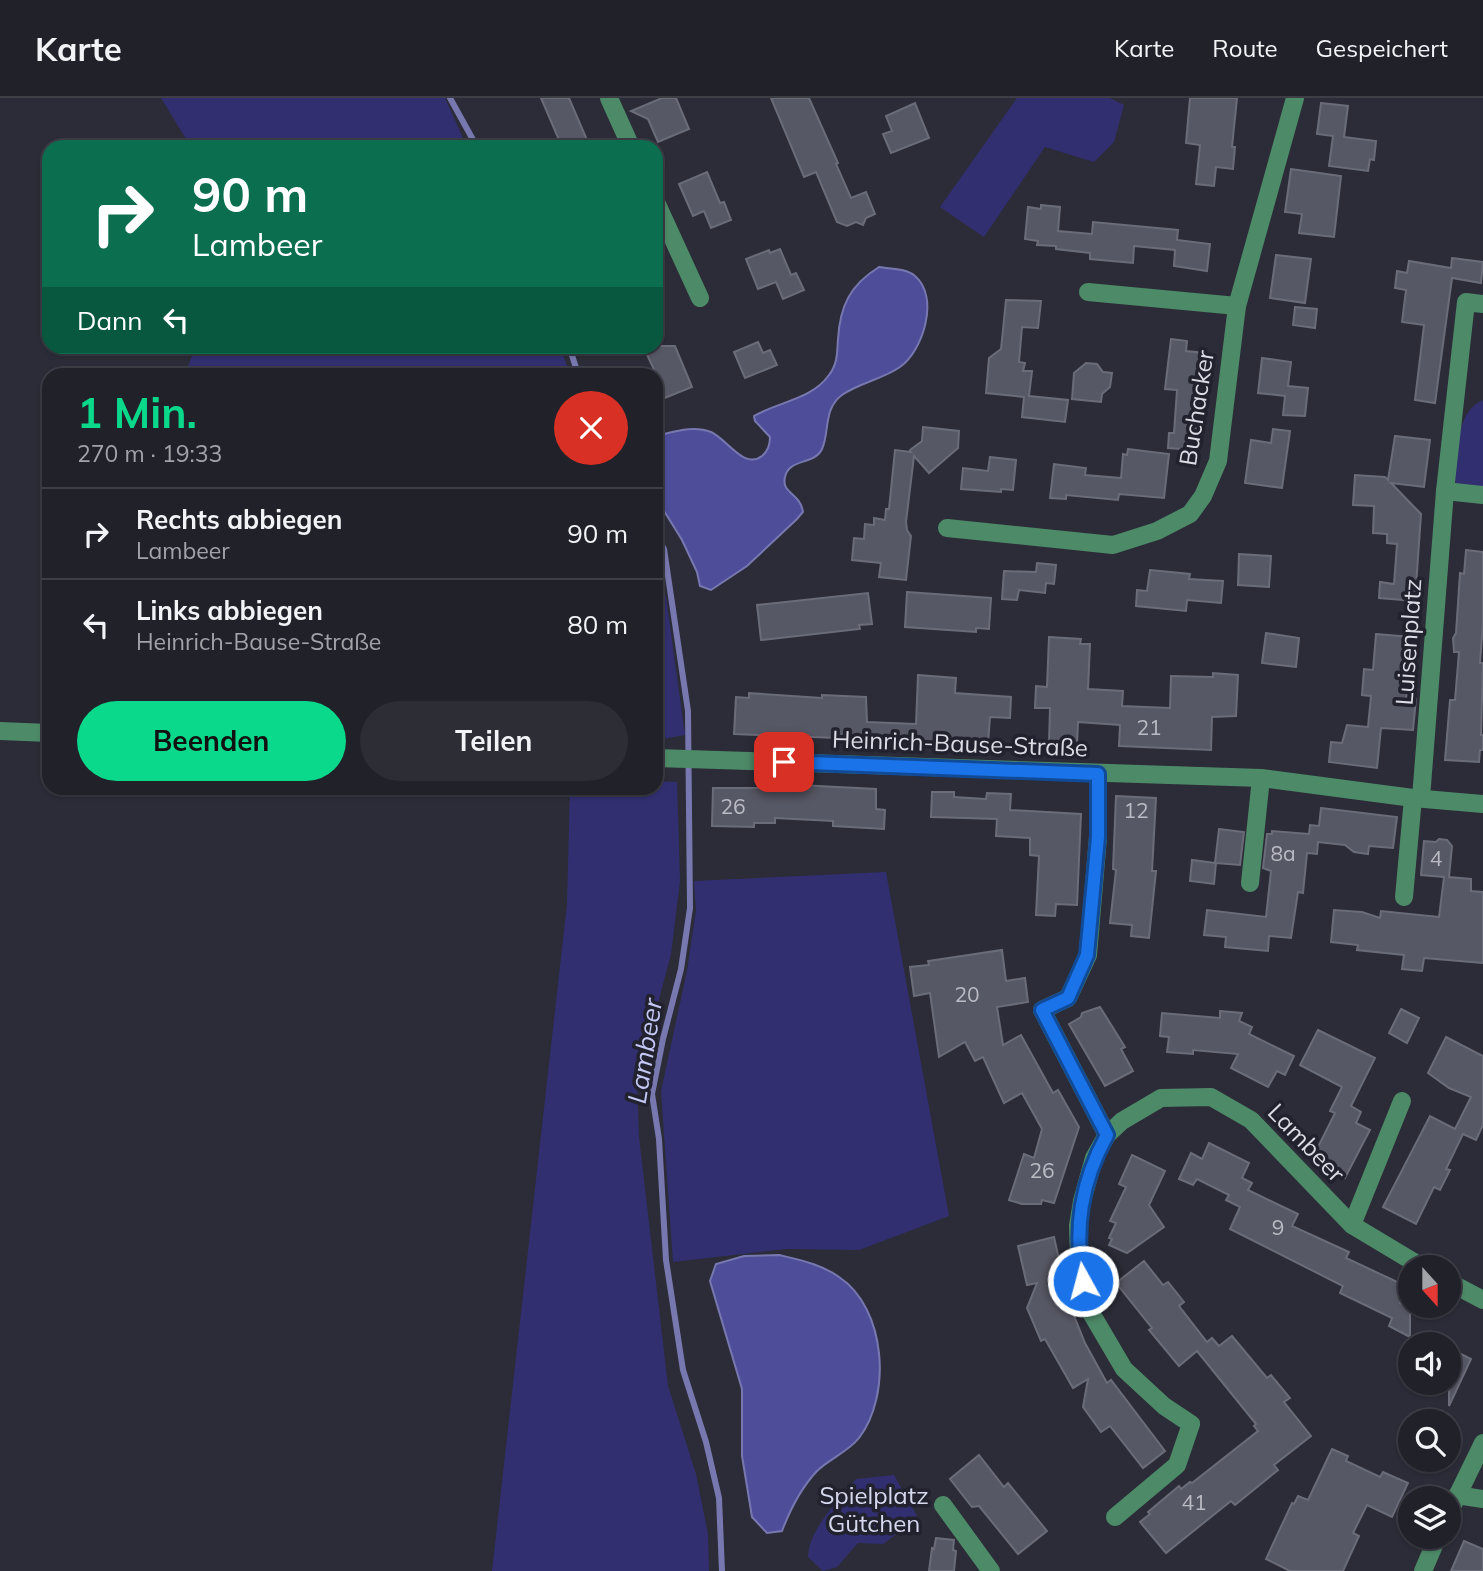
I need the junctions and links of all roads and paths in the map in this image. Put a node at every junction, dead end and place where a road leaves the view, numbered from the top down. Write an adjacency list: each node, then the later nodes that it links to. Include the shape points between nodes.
1 (609, 98): 3 (street)
2 (1295, 98): 8 (street, Buchacker)
3 (628, 140)
4 (663, 217): 6 (street)
5 (1088, 292): 8 (street)
6 (700, 298)
7 (1483, 304): 9 (street, Luisenplatz, via 1466,302)
8 (1237, 306): 11 (street, Buchacker, via 1218,461 1190,514 1113,545)
9 (1445, 491): 10 (street); 17 (street, Luisenplatz)
10 (1483, 495)
11 (947, 528)
12 (0, 731): 13 (street)
13 (42, 733)
14 (663, 758): 15 (street, Heinrich-Bause-Straße)
15 (1098, 774): 16 (street, Heinrich-Bause-Straße); 22 (street, via 1098,837 1087,955 1068,998 1042,1010)
16 (1261, 778): 17 (street, Heinrich-Bause-Straße); 19 (street)
17 (1417, 798): 18 (street, Heinrich-Bause-Straße); 20 (street)
18 (1483, 804)
19 (1250, 883)
20 (1404, 897)
21 (1402, 1101): 23 (street, Lambeer)
22 (1107, 1135): 23 (street, Lambeer, via 1161,1098 1211,1097 1251,1120); 32 (street, Lambeer, via 1094,1158 1078,1226 1087,1306 1124,1369 1191,1424 1177,1465)
23 (1352, 1225): 24 (street, Lambeer)
24 (1402, 1255)
25 (1461, 1288): 26 (street)
26 (1483, 1300)
27 (1483, 1443): 28 (street)
28 (1461, 1487)
29 (1461, 1496): 30 (street)
30 (1483, 1499)
31 (943, 1505): 34 (street)
32 (1115, 1517)
33 (1432, 1549): 35 (street)
34 (991, 1571)
35 (1423, 1571)

